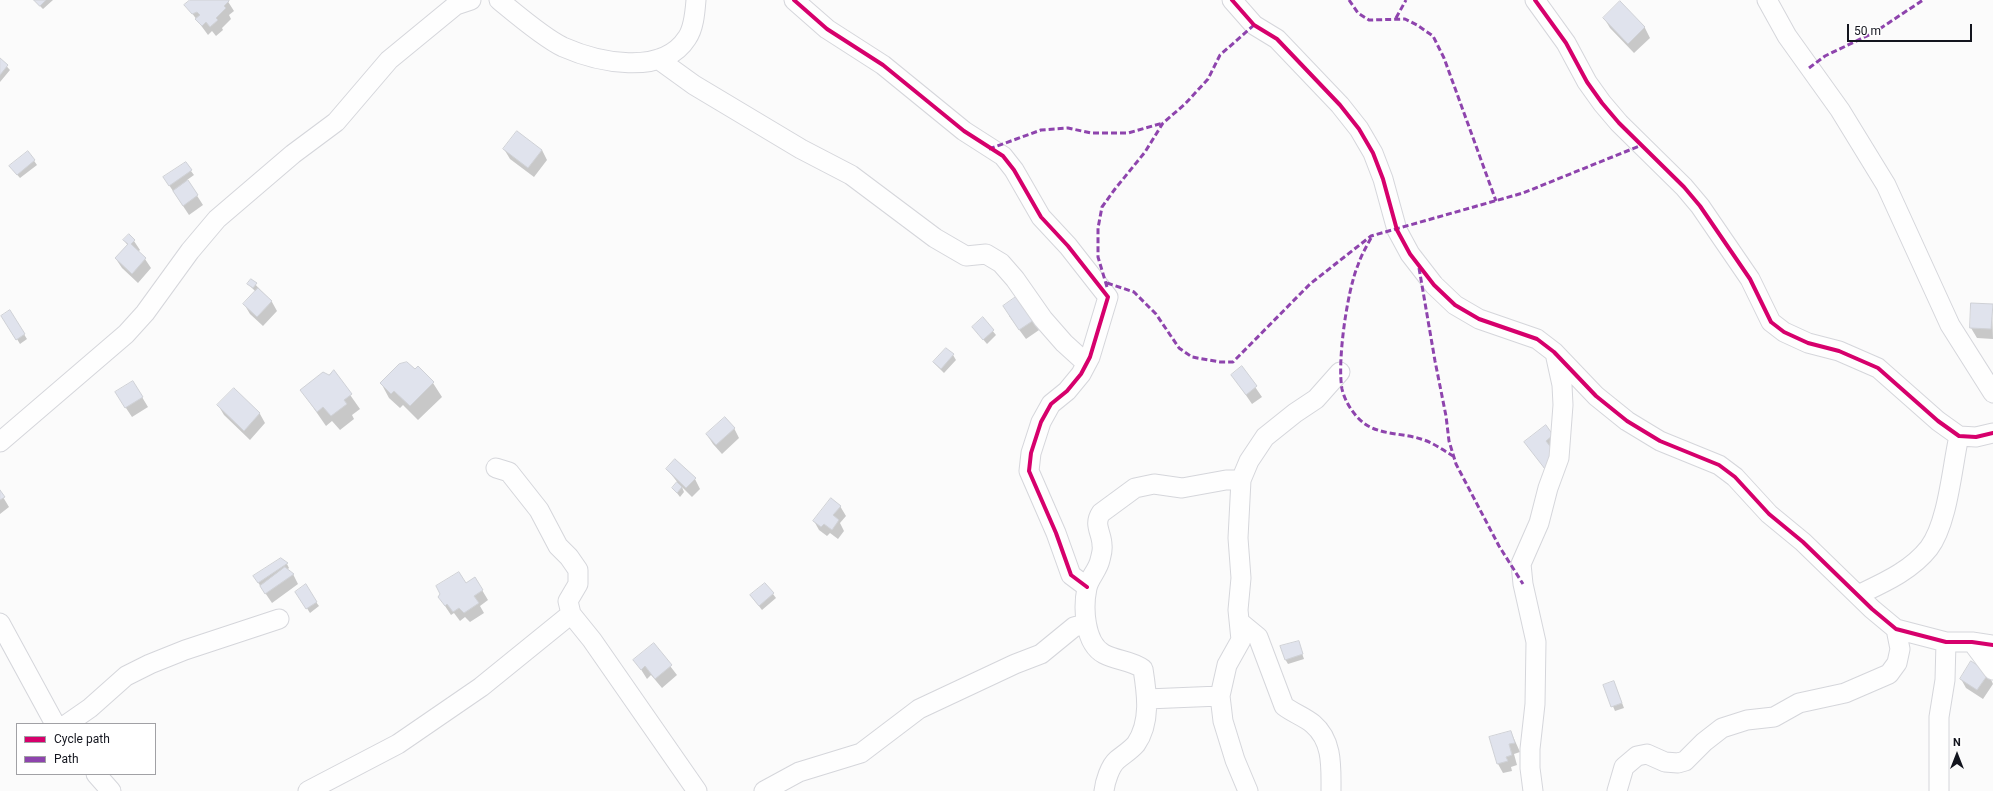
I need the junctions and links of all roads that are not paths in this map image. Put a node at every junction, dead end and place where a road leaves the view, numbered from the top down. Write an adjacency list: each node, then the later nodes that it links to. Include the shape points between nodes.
1 (471, 0): 15 (street, via 456,5 389,60 336,122 282,163 217,219 126,334)
2 (499, 0): 8 (street, via 562,46 610,62 643,63)
3 (696, 0): 8 (street, via 687,38 672,54)
4 (794, 0): 10 (street, via 827,29 883,65 964,131 1003,156 1041,216 1108,297)
5 (1232, 0): 9 (street, via 1254,25 1277,39 1340,105 1359,129 1383,179 1397,230 1410,254 1434,285 1455,305 1479,319 1537,339)
6 (1535, 0): 14 (street, via 1566,43 1587,82 1602,103 1700,206 1750,279 1771,322 1784,332 1808,343 1839,351 1878,368)
7 (1767, 0): 12 (street, via 1787,36 1844,116 1886,185 1950,326)
8 (658, 58): 10 (street, via 694,85 800,149 851,175 935,238 966,256 986,254 1001,263 1043,319)
9 (1554, 352): 19 (street, via 1596,396 1627,421 1660,441 1719,465 1735,477 1769,514 1803,542); 42 (street, via 1562,385 1563,405 1559,458 1539,523 1521,564 1536,642 1535,704 1530,749)
10 (1086, 363): 18 (street, via 1067,391 1051,404 1041,422 1031,453 1029,471 1071,575)
11 (1340, 372): 17 (street, via 1316,399 1265,437 1249,461)
12 (1993, 393)
13 (1993, 433): 14 (street, via 1976,437)
14 (1958, 436): 19 (street, via 1946,504 1940,527 1930,547 1898,574)
15 (0, 442)
16 (496, 468): 20 (street, via 509,472 539,510 558,546 578,570 578,584 568,601)
17 (1242, 480): 18 (street, via 1226,480 1182,488 1154,484 1135,488 1100,513 1097,519 1102,545 1099,564); 23 (street, via 1238,538 1241,578 1238,610)
18 (1087, 587): 24 (street)
19 (1858, 595): 25 (street)
20 (571, 614): 36 (street, via 481,687 398,744); 37 (street, via 592,640)
21 (279, 619): 33 (street, via 150,664 126,676 90,708)
22 (0, 623): 32 (street)
23 (1241, 623): 30 (street, via 1241,640 1228,665); 41 (street, via 1258,637 1284,706 1313,723 1322,734 1330,752)
24 (1085, 624): 31 (street, via 1093,644 1103,654 1135,663 1143,669); 38 (street, via 1074,627 1041,654 919,709 861,753 799,772)
25 (1896, 629): 26 (street); 43 (street, via 1900,649 1897,663 1889,674 1845,693 1799,703 1774,717 1747,720 1722,728 1685,761 1665,762 1647,754 1637,756 1624,767)
26 (1946, 642): 27 (street); 44 (street, via 1945,680 1939,716)
27 (1972, 642): 28 (street); 29 (street)
28 (1993, 645)
29 (1993, 670)
30 (1220, 696): 31 (street); 40 (street, via 1223,721)
31 (1147, 699): 39 (street, via 1144,728 1135,745 1115,762)
32 (53, 723)
33 (68, 723)
34 (97, 775): 35 (street)
35 (111, 791)
36 (308, 791)
37 (697, 791)
38 (764, 791)
39 (1104, 791)
40 (1248, 791)
41 (1331, 791)
42 (1533, 791)
43 (1617, 791)
44 (1939, 791)

